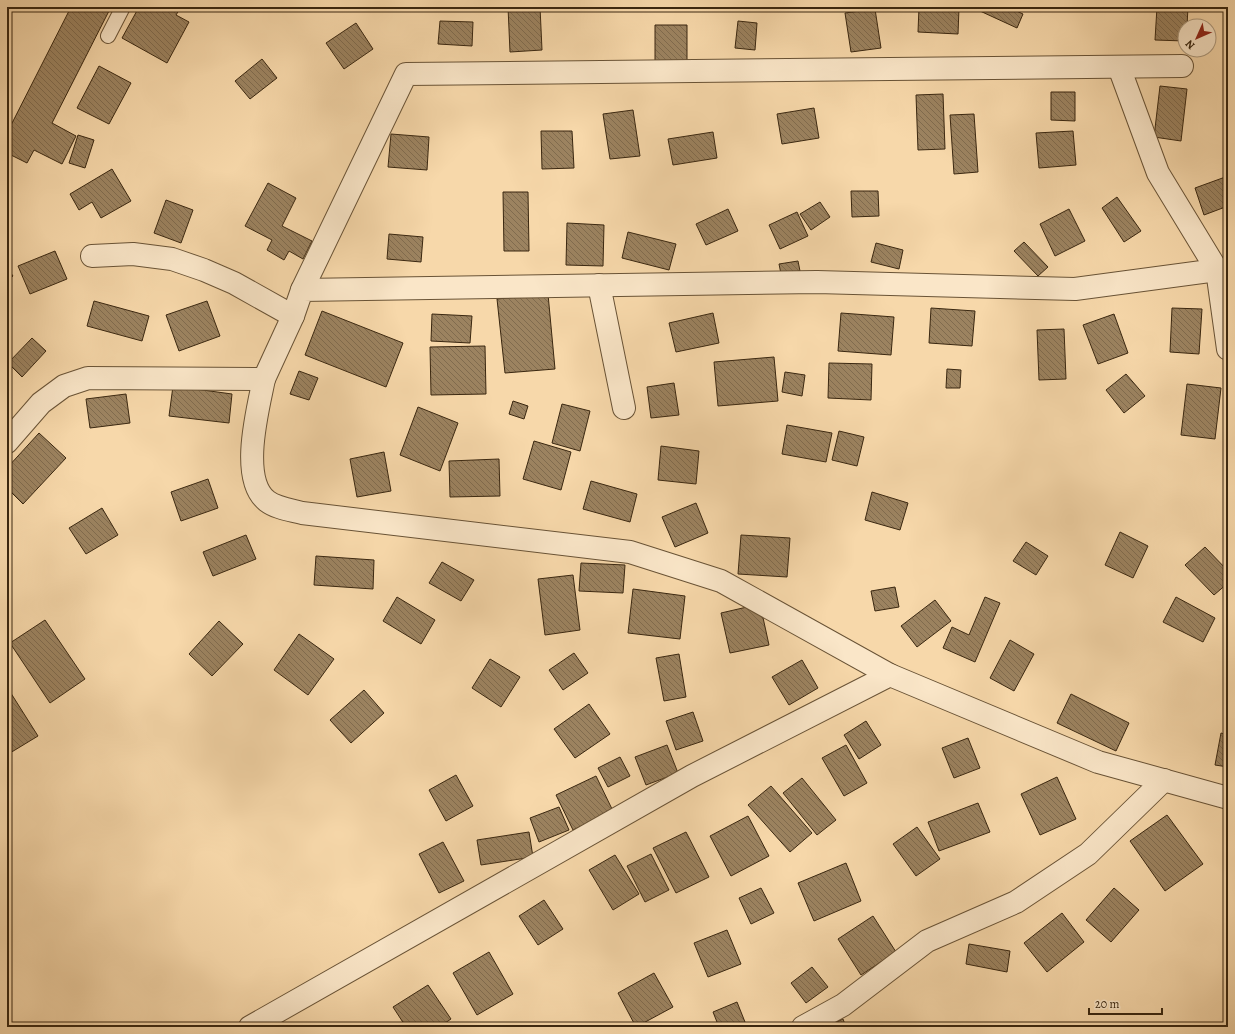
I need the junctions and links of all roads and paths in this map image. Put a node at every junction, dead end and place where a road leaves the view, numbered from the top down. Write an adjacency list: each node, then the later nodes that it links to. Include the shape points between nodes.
1 (123, 7): 2 (lane)
2 (108, 36)
3 (1182, 66): 4 (street)
4 (1119, 67): 6 (street, via 1158,173); 8 (street, via 406,74)
5 (92, 256): 9 (street, via 133,254 172,259 234,283)
6 (1217, 270): 7 (street, via 1075,289 817,282); 10 (street)
7 (599, 285): 8 (street); 12 (street)
8 (302, 290): 9 (street)
9 (293, 316): 11 (street)
10 (1228, 349)
11 (264, 379): 13 (street, via 88,378 64,386 41,403); 14 (street, via 253,432 254,480 259,493 277,506 302,512 630,552 721,581)
12 (624, 408)
13 (8, 439)
14 (890, 676): 15 (street, via 1098,762); 17 (street, via 692,776)
15 (1164, 780): 16 (street); 18 (street, via 1088,854 1016,902 927,940 843,1004)
16 (1228, 798)
17 (250, 1027)
18 (803, 1027)

